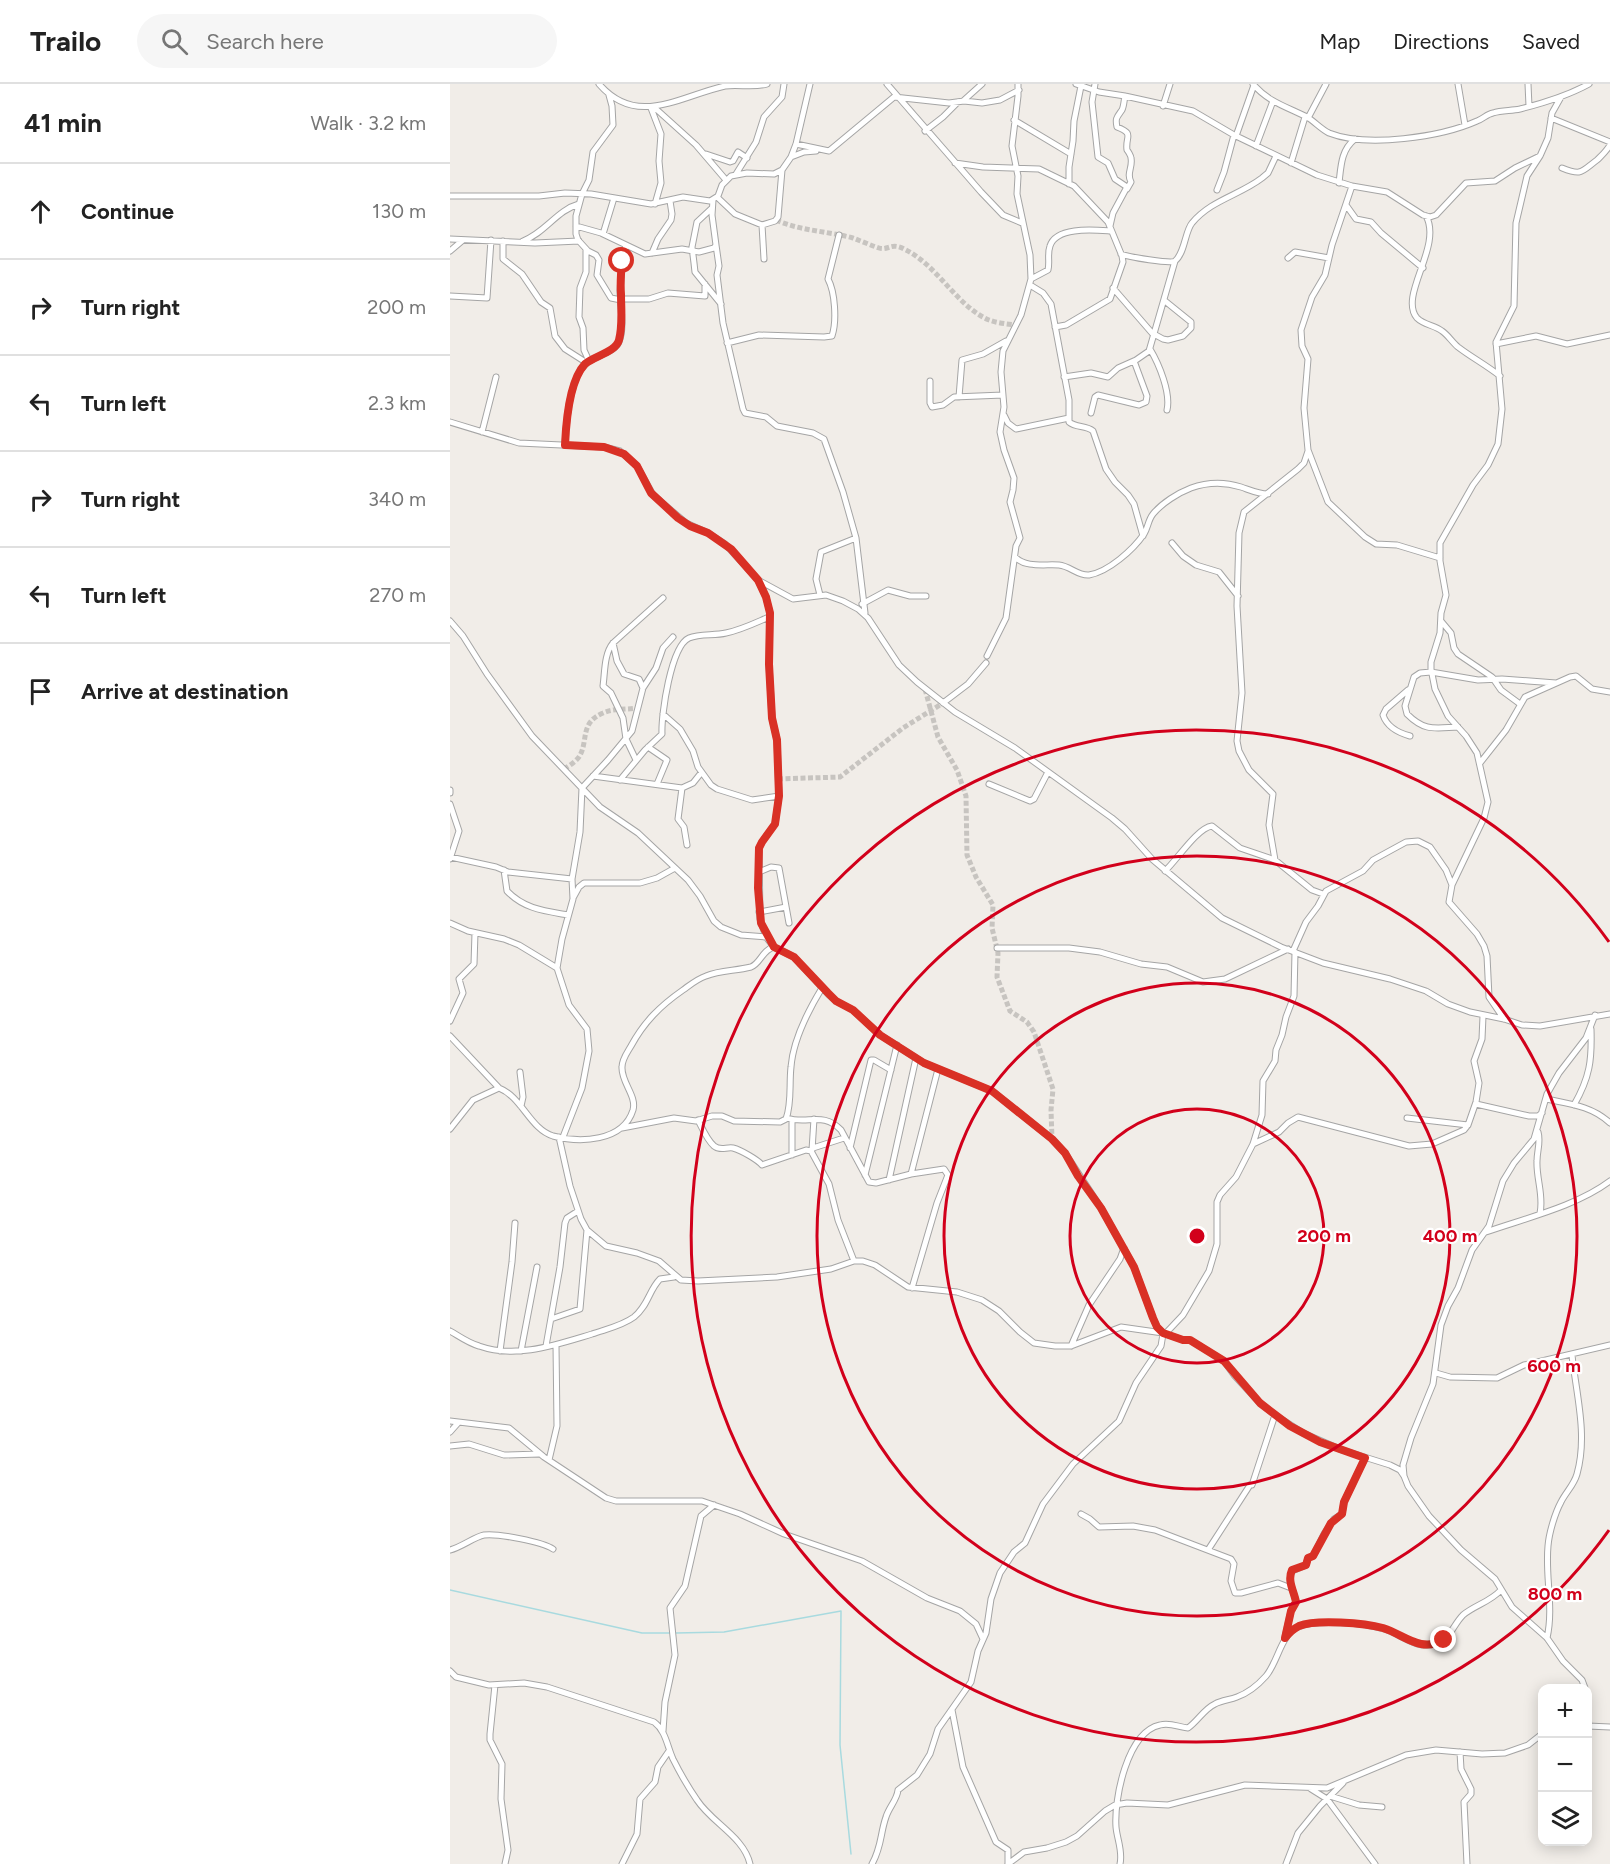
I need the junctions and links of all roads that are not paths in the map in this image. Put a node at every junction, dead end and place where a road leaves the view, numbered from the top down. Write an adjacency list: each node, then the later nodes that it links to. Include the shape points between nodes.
1 (600, 84): 16 (street)
2 (767, 84): 24 (street, via 728,86)
3 (784, 84): 41 (street, via 782,97 764,117)
4 (810, 84): 33 (street)
5 (886, 84): 18 (street)
6 (982, 84): 20 (street)
7 (1170, 84): 22 (street)
8 (1326, 84): 25 (street)
9 (1458, 84): 28 (street)
10 (1528, 84): 23 (street)
11 (1588, 84): 19 (street)
12 (1078, 85): 15 (street); 37 (street)
13 (1254, 85): 21 (street); 30 (street)
14 (1018, 87): 20 (street, via 1007,97 983,103); 27 (street)
15 (1094, 87): 17 (street); 52 (street, via 1097,155 1109,164 1115,179)
16 (609, 95): 24 (street); 54 (street, via 613,126 593,152 590,177)
17 (1125, 96): 22 (street); 52 (street, via 1116,121 1117,127 1129,135 1131,184)
18 (897, 97): 20 (street); 29 (street); 35 (street, via 835,147)
19 (1561, 97): 23 (street); 26 (street)
20 (960, 101): 29 (street)
21 (1273, 101): 25 (street); 34 (street)
22 (1162, 106): 30 (street, via 1198,113)
23 (1529, 106): 28 (street, via 1493,113)
24 (653, 108): 36 (street); 60 (street, via 661,134 661,185)
25 (1307, 117): 31 (street, via 1329,133); 43 (street)
26 (1551, 118): 32 (street); 39 (street)
27 (1014, 120): 37 (street); 46 (street, via 1011,142)
28 (1465, 125): 31 (street, via 1400,139)
29 (925, 130): 42 (street)
30 (1235, 136): 34 (street); 53 (street)
31 (1355, 139): 49 (street, via 1344,153)
32 (1610, 143): 44 (street, via 1584,172)
33 (796, 144): 35 (street); 40 (street)
34 (1256, 146): 38 (street)
35 (823, 151): 40 (street)
36 (704, 153): 41 (street, via 730,162 738,152); 48 (street)
37 (1071, 154): 50 (street)
38 (1276, 156): 43 (street); 87 (street, via 1263,178 1214,204 1192,223)
39 (1540, 156): 62 (street, via 1497,181 1464,184); 101 (street, via 1527,178 1515,227 1514,306)
40 (791, 157): 45 (street)
41 (747, 158): 47 (street)
42 (955, 163): 46 (street); 64 (street, via 1004,215)
43 (1291, 163): 49 (street)
44 (1562, 168)
45 (782, 170): 47 (street, via 774,174); 65 (street, via 778,218)
46 (1017, 170): 50 (street, via 1042,170); 64 (street)
47 (736, 174): 48 (street)
48 (726, 180): 58 (street)
49 (1339, 183): 51 (street)
50 (1069, 184): 67 (street)
51 (1352, 186): 61 (street); 63 (street, via 1387,192)
52 (1127, 189): 67 (street, via 1113,213)
53 (1217, 190)
54 (582, 194): 55 (street); 56 (street); 59 (street)
55 (450, 196)
56 (614, 198): 60 (street); 69 (street)
57 (670, 201): 58 (street, via 683,197); 60 (street); 82 (street, via 671,220)
58 (714, 201): 65 (street); 78 (street); 81 (street, via 697,222)
59 (579, 204): 66 (street); 76 (street, via 564,210)
60 (655, 204)
61 (1346, 205): 85 (street); 88 (street, via 1356,219 1371,222)
62 (1436, 215): 63 (street); 68 (street)
63 (1426, 216): 68 (street)
64 (1022, 223): 90 (street, via 1030,255)
65 (762, 225): 86 (street)
66 (576, 226): 69 (street); 75 (street)
67 (1111, 228): 83 (street); 90 (street, via 1070,231 1058,237 1050,246 1048,270)
68 (1430, 230): 88 (street)
69 (603, 234): 77 (street)
70 (839, 235): 100 (street, via 828,279 834,317 831,337 759,335)
71 (450, 239): 72 (street)
72 (464, 239): 73 (street); 80 (street)
73 (491, 240): 74 (street); 92 (street, via 487,298)
74 (503, 241): 76 (street); 104 (street, via 502,258 522,274 550,308 555,336 567,351)
75 (579, 241): 76 (street); 79 (street)
76 (519, 243)
77 (626, 245): 82 (street); 93 (street)
78 (716, 245): 81 (street); 95 (street)
79 (586, 249): 93 (street, via 598,257 598,277 611,298); 104 (street, via 579,317)
80 (450, 251)
81 (693, 251): 82 (street); 89 (street, via 694,270)
82 (652, 253)
83 (1121, 254): 87 (street, via 1167,263); 91 (street, via 1123,262)
84 (1288, 258): 85 (street, via 1295,252)
85 (1329, 258): 118 (street, via 1301,330 1308,358 1304,408)
86 (764, 259)
87 (1175, 261): 94 (street)
88 (1423, 268): 105 (street, via 1412,302 1416,316)
89 (705, 282): 93 (street, via 705,296 668,293 649,299); 95 (street)
90 (1031, 282): 96 (street, via 1049,300); 99 (street)
91 (1113, 288): 96 (street, via 1106,303); 97 (street)
92 (450, 296)
93 (621, 300): 104 (street, via 618,343)
94 (1165, 302): 97 (street); 97 (street, via 1192,324 1175,339 1165,340)
95 (721, 304): 100 (street)
96 (1055, 327): 107 (street)
97 (1154, 334): 102 (street)
98 (1610, 335): 101 (street, via 1567,344 1536,336)
99 (1008, 340): 109 (street, via 1002,357); 110 (street, via 960,362)
100 (727, 343): 121 (street, via 744,412 769,417 777,426 824,439)
101 (1496, 344): 105 (street)
102 (1150, 349): 103 (street); 111 (street, via 1169,397)
103 (1134, 361): 107 (street, via 1109,377 1091,373); 112 (street, via 1146,402 1139,405 1098,395)
104 (588, 362): 117 (street, via 572,394)
105 (1500, 376): 124 (street, via 1498,444 1441,540)
106 (496, 377): 116 (street)
107 (1064, 377): 114 (street)
108 (930, 381): 110 (street, via 931,407)
109 (1003, 395): 110 (street); 113 (street)
110 (959, 397)
111 (1167, 410)
112 (1091, 413)
113 (1004, 414): 114 (street, via 1016,429); 123 (street, via 1001,438 1014,478 1010,500 1020,537)
114 (1069, 418): 120 (street, via 1072,424 1093,431 1106,469 1134,504)
115 (450, 423): 116 (street)
116 (482, 432): 117 (street, via 519,443)
117 (565, 445): 125 (street, via 604,447 624,454 637,466 651,493 686,523 725,544)
118 (1308, 450): 119 (street, via 1304,464); 124 (street, via 1328,502 1365,537 1376,544 1397,545)
119 (1268, 494): 120 (street, via 1223,483 1191,488 1156,511); 128 (street, via 1242,516)
120 (1143, 536): 123 (street, via 1122,557 1090,574 1064,566 1025,563)
121 (855, 538): 126 (street, via 821,552 816,579); 130 (street)
122 (1172, 543): 128 (street, via 1188,560 1219,572)
123 (1015, 557): 137 (street, via 1006,618)
124 (1440, 558): 134 (street, via 1446,594)
125 (758, 580): 126 (street, via 795,600); 132 (street)
126 (820, 595): 131 (street, via 843,600)
127 (926, 596): 130 (street, via 888,590)
128 (1238, 596): 166 (street, via 1242,686 1237,745 1249,770 1273,794 1269,825)
129 (663, 598): 136 (street)
130 (862, 604): 131 (street)
131 (865, 615): 145 (street, via 903,671)
132 (770, 617): 147 (street, via 726,633 684,641 667,685); 162 (street, via 769,664)
133 (450, 621): 160 (street, via 525,726)
134 (1441, 621): 139 (street); 140 (street, via 1451,633 1458,654)
135 (672, 637): 142 (street)
136 (613, 642): 142 (street, via 624,674 639,679); 150 (street, via 608,650 603,686 621,714)
137 (987, 656)
138 (986, 663): 145 (street, via 968,684)
139 (1431, 672): 140 (street); 143 (street, via 1414,676); 148 (street, via 1438,696)
140 (1494, 680): 141 (street); 146 (street)
141 (1556, 683): 144 (street, via 1576,676 1592,689); 146 (street, via 1529,694)
142 (643, 688): 150 (street, via 633,728)
143 (1408, 690): 148 (street, via 1405,711 1413,720 1430,729); 149 (street, via 1383,716 1393,729)
144 (1610, 692)
145 (943, 703): 154 (street)
146 (1520, 704): 153 (street, via 1506,730)
147 (663, 714): 151 (street, via 662,734); 155 (street, via 685,737)
148 (1458, 727): 153 (street, via 1471,742)
149 (1410, 736)
150 (626, 739): 152 (street); 156 (street)
151 (648, 747): 152 (street); 158 (street, via 668,760)
152 (636, 760): 157 (street)
153 (1480, 763): 172 (street, via 1488,802 1486,812)
154 (1048, 772): 159 (street, via 1034,799 1029,801); 169 (street, via 1120,824)
155 (701, 773): 161 (street); 162 (street, via 717,789 745,798)
156 (593, 776): 157 (street); 160 (street)
157 (620, 780): 158 (street)
158 (657, 784): 161 (street)
159 (989, 784)
160 (582, 788): 167 (street); 171 (street)
161 (682, 788): 164 (street, via 678,819 684,826)
162 (779, 796): 170 (street, via 775,824 759,848)
163 (450, 804): 165 (street, via 459,831)
164 (687, 845)
165 (450, 858): 168 (street)
166 (1275, 860): 169 (street, via 1240,848 1208,826); 173 (street, via 1312,890)
167 (675, 868): 174 (street, via 640,883 584,883); 181 (street, via 719,926 734,934)
168 (504, 870): 171 (street); 177 (street, via 507,891 517,900 537,910)
169 (1165, 871): 184 (street, via 1222,918)
170 (759, 872): 175 (street, via 779,868); 176 (street)
171 (572, 879): 174 (street)
172 (1452, 885): 173 (street, via 1434,851 1412,841 1377,858); 190 (street, via 1449,902 1484,946 1489,996)
173 (1323, 894): 184 (street)
174 (573, 899): 177 (street)
175 (786, 907): 176 (street); 179 (street)
176 (759, 912): 181 (street)
177 (568, 915): 185 (street)
178 (450, 923): 180 (street)
179 (789, 923)
180 (475, 933): 185 (street, via 519,945); 191 (street, via 474,964 459,979 463,993)
181 (766, 937): 182 (street)
182 (774, 947): 186 (street, via 794,957); 211 (street, via 751,967 704,976 649,1018 622,1064 634,1107)
183 (997, 948): 184 (street, via 1100,952 1167,968 1203,982 1225,979)
184 (1292, 951): 189 (street, via 1408,985); 216 (street, via 1294,996 1275,1061 1263,1081 1262,1115)
185 (557, 968): 214 (street, via 569,1005 586,1026 589,1046 582,1088)
186 (822, 988): 194 (street); 206 (street, via 796,1043 790,1068)
187 (1610, 1014): 188 (street)
188 (1595, 1015): 190 (street, via 1540,1026); 192 (street)
189 (1483, 1016): 190 (street); 201 (street, via 1482,1039 1474,1061 1479,1083)
190 (1504, 1019)
191 (450, 1021)
192 (1591, 1027): 200 (street); 202 (street, via 1590,1069)
193 (450, 1036): 199 (street)
194 (897, 1045): 195 (street); 197 (street)
195 (916, 1058): 196 (street); 222 (street)
196 (938, 1069): 220 (street); 231 (street, via 992,1091 1052,1139 1068,1157)
197 (891, 1070): 217 (street, via 871,1060); 221 (street)
198 (520, 1072): 203 (street)
199 (499, 1088): 203 (street); 212 (street, via 473,1100)
200 (1546, 1099): 202 (street); 204 (street)
201 (1476, 1104): 204 (street, via 1533,1117); 210 (street)
202 (1574, 1105): 209 (street, via 1594,1111)
203 (521, 1106): 214 (street, via 544,1132)
204 (1542, 1113): 213 (street)
205 (1407, 1118): 210 (street)
206 (789, 1119): 207 (street); 208 (street, via 771,1122 712,1116); 219 (street)
207 (814, 1119): 215 (street, via 834,1124); 218 (street)
208 (698, 1120): 211 (street, via 674,1118); 219 (street, via 712,1145 738,1150 762,1166)
209 (1610, 1123)
210 (1468, 1125): 216 (street, via 1432,1144 1409,1146 1299,1117)
211 (620, 1128): 214 (street, via 598,1138)
212 (450, 1129)
213 (1537, 1131): 224 (street); 230 (street, via 1508,1172)
214 (561, 1137): 225 (street)
215 (844, 1138): 217 (street); 218 (street)
216 (1253, 1144): 238 (street, via 1217,1202 1217,1244 1209,1271 1183,1315)
217 (850, 1148): 221 (street)
218 (812, 1149): 219 (street); 232 (street, via 831,1188)
219 (792, 1155)
220 (911, 1174): 222 (street); 235 (street, via 944,1169 948,1175)
221 (865, 1176): 222 (street, via 872,1183)
222 (889, 1180)
223 (1610, 1181): 226 (street)
224 (1542, 1204): 226 (street); 227 (street)
225 (578, 1211): 229 (street); 236 (street, via 565,1223)
226 (1547, 1211): 227 (street)
227 (1540, 1213): 230 (street)
228 (515, 1222): 243 (street)
229 (587, 1230): 234 (street, via 606,1246 659,1261); 236 (street, via 580,1309)
230 (1486, 1232): 246 (street, via 1472,1250 1443,1317)
231 (1124, 1248): 238 (street, via 1157,1327); 241 (street, via 1089,1305)
232 (854, 1261): 234 (street, via 831,1269 762,1279 688,1282); 235 (street, via 875,1265)
233 (537, 1267): 244 (street)
234 (676, 1277): 239 (street, via 660,1279 646,1305 634,1317)
235 (912, 1288): 241 (street, via 974,1296 991,1304 1034,1343)
236 (551, 1319): 240 (street)
237 (450, 1331): 243 (street, via 477,1346)
238 (1164, 1334): 241 (street, via 1121,1327); 247 (street, via 1190,1340 1224,1361); 265 (street, via 1119,1421 1073,1464 1043,1504 1025,1543 1000,1573)
239 (556, 1345): 240 (street); 254 (street, via 557,1426)
240 (546, 1346): 244 (street)
241 (1071, 1346)
242 (1610, 1346): 245 (street)
243 (500, 1351): 244 (street)
244 (521, 1351)
245 (1572, 1354): 246 (street, via 1524,1365 1497,1378); 264 (street, via 1581,1451 1577,1473 1561,1501 1548,1544)
246 (1436, 1373): 255 (street, via 1407,1449)
247 (1275, 1415): 253 (street, via 1320,1442); 260 (street, via 1251,1485)
248 (450, 1421): 249 (street)
249 (458, 1423): 250 (street); 252 (street, via 509,1428)
250 (450, 1432)
251 (450, 1446): 252 (street, via 469,1444 504,1455)
252 (539, 1454): 254 (street)
253 (1365, 1458): 255 (street, via 1390,1464); 261 (street, via 1342,1514 1331,1523 1306,1565 1292,1570)
254 (549, 1460): 256 (street, via 616,1501)
255 (1404, 1476): 262 (street, via 1429,1515 1495,1579)
256 (714, 1504): 265 (street, via 862,1562 920,1595 960,1611 976,1624); 273 (street, via 701,1516 686,1586 670,1608 675,1655)
257 (1081, 1514): 260 (street, via 1099,1527 1155,1530)
258 (553, 1549): 259 (street, via 495,1534)
259 (450, 1550)
260 (1208, 1550): 261 (street, via 1231,1559 1235,1593 1278,1582)
261 (1291, 1588): 263 (street, via 1296,1602)
262 (1501, 1590): 263 (street, via 1471,1609 1437,1644 1417,1644 1383,1629 1359,1624 1307,1624 1293,1629); 264 (street, via 1518,1614)
263 (1285, 1638): 280 (street, via 1273,1667 1247,1693 1216,1703 1188,1728 1159,1725 1144,1734 1132,1752)
264 (1547, 1638): 268 (street)
265 (983, 1641): 270 (street, via 971,1682)
266 (450, 1671): 267 (street)
267 (453, 1678): 269 (street)
268 (1583, 1684)
269 (495, 1685): 273 (street, via 524,1683 551,1688 646,1718); 282 (street, via 490,1740 502,1764 501,1799 508,1850)
270 (952, 1710): 285 (street, via 938,1729 930,1754 917,1775 898,1790 886,1815 881,1844); 286 (street, via 967,1778 996,1842 1008,1850)
271 (1592, 1726): 272 (street)
272 (1610, 1726)
273 (663, 1731): 275 (street)
274 (1538, 1737): 276 (street, via 1505,1753)
275 (669, 1751): 283 (street, via 658,1767 655,1782 640,1799 637,1834); 284 (street, via 707,1815 742,1845)
276 (1460, 1752): 277 (street, via 1436,1750 1406,1755); 290 (street, via 1461,1769 1471,1788 1464,1802)
277 (1343, 1782): 278 (street, via 1327,1788); 279 (street)
278 (1308, 1788): 279 (street); 280 (street, via 1251,1785 1168,1804)
279 (1329, 1797): 281 (street); 288 (street, via 1298,1833); 289 (street)
280 (1115, 1805): 286 (street, via 1077,1836 1024,1852); 287 (street)
281 (1382, 1807)
282 (505, 1864)
283 (622, 1864)
284 (750, 1864)
285 (872, 1864)
286 (1008, 1864)
287 (1120, 1864)
288 (1286, 1864)
289 (1376, 1864)
290 (1467, 1864)

